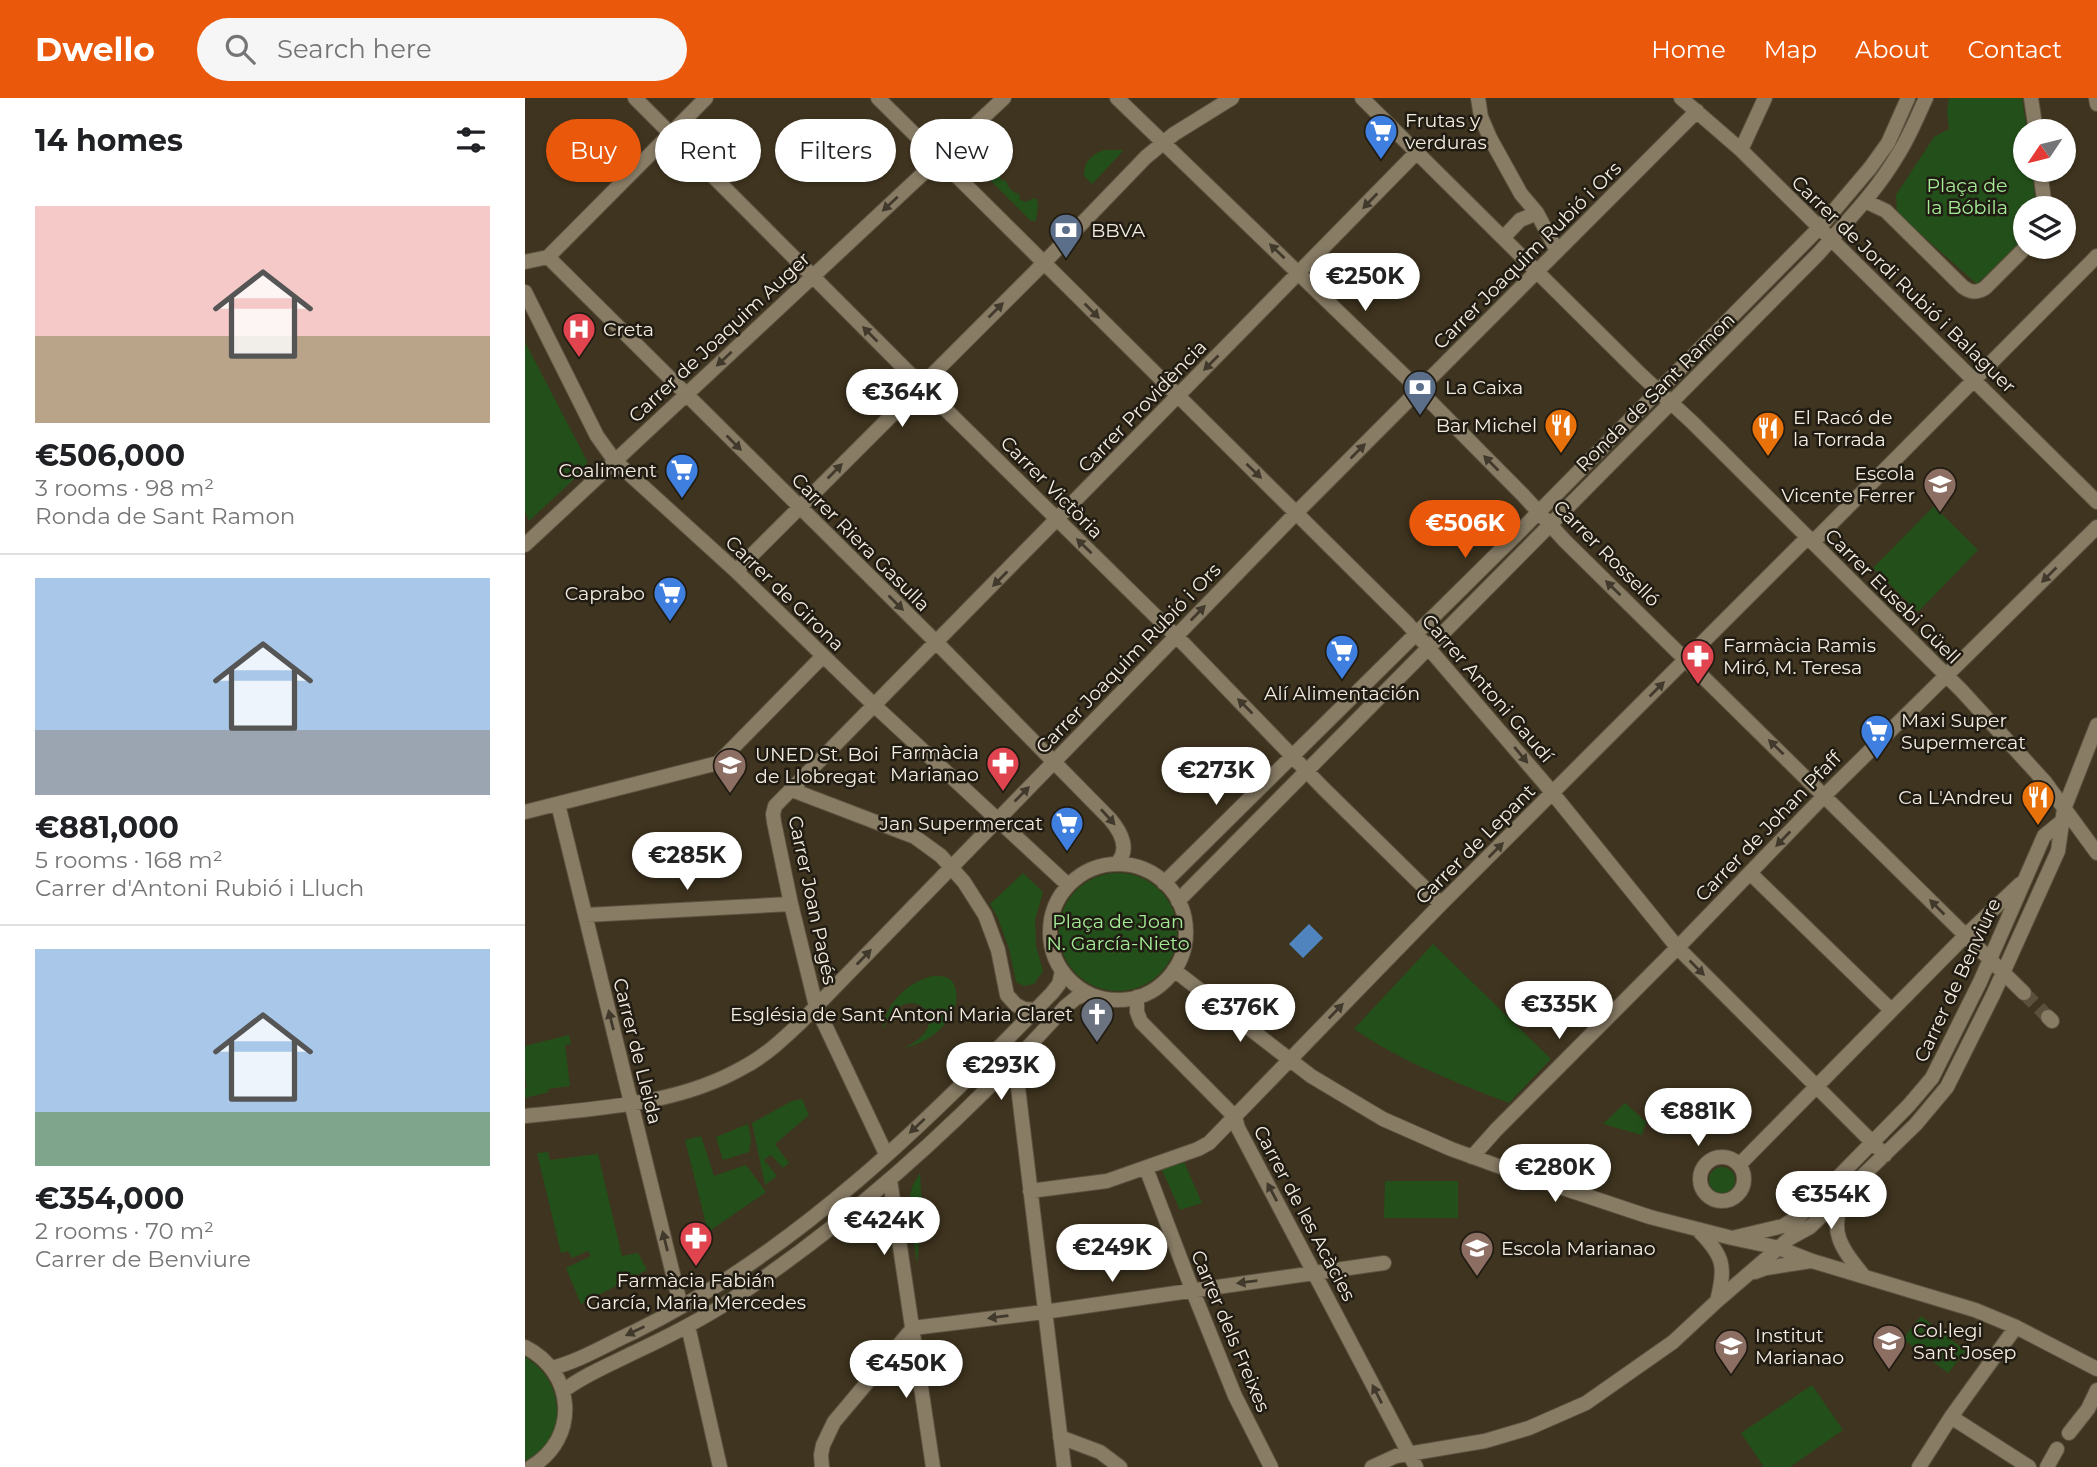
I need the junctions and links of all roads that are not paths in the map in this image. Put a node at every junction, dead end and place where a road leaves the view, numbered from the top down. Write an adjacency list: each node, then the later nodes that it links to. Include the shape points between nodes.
1 (635, 98): 17 (street, Carrer Victòria)
2 (706, 98): 18 (street)
3 (878, 98): 21 (street)
4 (1004, 98): 19 (street, Carrer de Joaquim Auger)
5 (1117, 98): 22 (street, Carrer Rosselló)
6 (1233, 98): 22 (street)
7 (1362, 98): 25 (street)
8 (1478, 98): 30 (street, via 1489,138)
9 (1681, 98): 16 (street, Carrer de Jordi Rubió i Balaguer)
10 (1765, 98): 24 (street)
11 (1908, 98): 31 (street, Ronda de Sant Ramon, via 1888,143)
12 (1926, 98): 29 (street, Ronda de Sant Ramon, via 1898,156)
13 (2031, 98): 20 (street)
14 (2096, 98): 15 (street)
15 (2097, 104)
16 (1697, 111): 24 (street, Carrer de Jordi Rubió i Balaguer); 34 (street, Carrer Joaquim Rubió i Ors)
17 (655, 119)
18 (685, 119)
19 (982, 119)
20 (2034, 119)
21 (910, 129)
22 (1163, 142): 39 (street); 41 (street, Carrer Rosselló, one-way to 22)
23 (655, 149): 36 (street)
24 (1741, 150): 31 (street, Carrer de Jordi Rubió i Balaguer)
25 (1417, 152): 32 (street); 41 (street, Carrer Providència, one-way to 41)
26 (718, 182): 42 (street, Carrer Victòria)
27 (914, 182): 42 (street, Carrer de Joaquim Auger, one-way to 42)
28 (964, 182): 39 (street, Carrer Antoni Gaudí)
29 (1865, 201): 33 (street, Ronda de Sant Ramon); 37 (street, via 1886,211 1973,292 1985,288)
30 (1537, 213): 32 (street, via 1520,220); 34 (street)
31 (1820, 227): 33 (street, Carrer de Jordi Rubió i Balaguer); 47 (street, Ronda de Sant Ramon)
32 (1503, 238): 40 (street, Carrer Eusebi Güell)
33 (1831, 239): 44 (street, Carrer de Jordi Rubió i Balaguer); 50 (street, Ronda de Sant Ramon)
34 (1557, 251): 40 (street, Carrer Joaquim Rubió i Ors)
35 (2097, 256): 44 (street, Carrer de Lepant)
36 (548, 257): 38 (street); 48 (street, Carrer Riera Gasulla)
37 (2014, 259)
38 (525, 262)
39 (1044, 262): 45 (street, one-way to 39); 49 (street, Carrer Antoni Gaudí, one-way to 49)
40 (1537, 271): 46 (street, Carrer Joaquim Rubió i Ors); 47 (street, Carrer Eusebi Güell)
41 (1299, 273): 46 (street, Carrer Rosselló); 49 (street, Carrer Providència, one-way to 49)
42 (813, 276): 45 (street, Carrer Victòria, one-way to 42); 48 (street, Carrer de Joaquim Auger, one-way to 48)
43 (525, 292): 51 (street, Carrer de Girona, via 597,436)
44 (1974, 379): 52 (street, Carrer de Jordi Rubió i Balaguer); 59 (street, Carrer de Lepant)
45 (921, 385): 53 (street, one-way to 45); 56 (street, Carrer Victòria)
46 (1420, 391): 54 (street, Carrer Joaquim Rubió i Ors, one-way to 46); 55 (street, Carrer Rosselló, one-way to 46)
47 (1658, 391): 50 (street, Carrer Eusebi Güell); 55 (street, Ronda de Sant Ramon)
48 (686, 395): 51 (street, Carrer de Joaquim Auger); 53 (street, Carrer Riera Gasulla, one-way to 53)
49 (1178, 397): 54 (street, Carrer Antoni Gaudí, one-way to 54); 56 (street, Carrer Providència)
50 (1672, 403): 57 (street, Ronda de Sant Ramon); 59 (street, Carrer Eusebi Güell)
51 (615, 461): 60 (street, Carrer de Joaquim Auger); 61 (street, Carrer de Girona)
52 (2097, 502)
53 (799, 507): 61 (street); 64 (street, Carrer Riera Gasulla, one-way to 64)
54 (1297, 512): 62 (street, Carrer Antoni Gaudí); 63 (street, Carrer Joaquim Rubió i Ors, one-way to 54)
55 (1539, 512): 57 (street, Carrer Rosselló); 62 (street, Ronda de Sant Ramon)
56 (1058, 520): 63 (street, Carrer Victòria, one-way to 56); 64 (street, Carrer Providència, one-way to 64)
57 (1550, 524): 65 (street, Ronda de Sant Ramon); 67 (street, Carrer Rosselló, one-way to 57)
58 (2097, 527): 68 (street, Carrer de Johan Pfaff, one-way to 68)
59 (1810, 540): 67 (street, Carrer de Lepant); 68 (street, Carrer Eusebi Güell)
60 (525, 545)
61 (736, 571): 66 (street, Carrer de Girona)
62 (1416, 633): 65 (street, Carrer Antoni Gaudí); 71 (street, Ronda de Sant Ramon)
63 (1175, 636): 71 (street, Carrer Victòria, one-way to 63); 72 (street, Carrer Joaquim Rubió i Ors)
64 (937, 643): 69 (street, Carrer Providència); 72 (street, Carrer Riera Gasulla)
65 (1430, 647): 73 (street, Ronda de Sant Ramon); 75 (street, Carrer Antoni Gaudí, one-way to 75)
66 (823, 656): 69 (street, Carrer de Girona); 77 (street, via 717,763)
67 (1686, 659): 75 (street, Carrer de Lepant, one-way to 67); 76 (street, Carrer Rosselló, one-way to 67)
68 (1946, 677): 76 (street, Carrer de Johan Pfaff); 80 (street, Carrer Eusebi Güell, via 2045,782)
69 (875, 706): 74 (street, Carrer Providència); 81 (street, Carrer de Girona)
70 (2097, 724): 80 (street, Carrer de Benviure)
71 (1292, 756): 73 (street, Carrer Victòria); 87 (street, Ronda de Sant Ramon)
72 (1055, 762): 81 (street, Carrer Joaquim Rubió i Ors, one-way to 72); 83 (street, Carrer Riera Gasulla, one-way to 83, via 1119,830 1124,844)
73 (1307, 771): 89 (street, Ronda de Sant Ramon); 91 (street, Carrer Victòria)
74 (792, 790): 78 (street, Carrer Providència); 84 (street, via 915,837)
75 (1553, 794): 91 (street, Carrer de Lepant, one-way to 75); 94 (street, Carrer Antoni Gaudí)
76 (1825, 795): 85 (street, Carrer de Johan Pfaff, one-way to 85); 93 (street, Carrer Rosselló, one-way to 76)
77 (558, 804): 79 (street); 92 (street, Carrer de Lleida)
78 (775, 806): 90 (street, Carrer Joan Pagés, via 774,822)
79 (525, 812)
80 (2062, 816): 82 (street, Carrer Eusebi Güell); 86 (street, Carrer de Benviure, via 2044,836); 98 (street, Carrer de Benviure, via 2058,851)
81 (997, 819): 84 (street, Carrer Joaquim Rubió i Ors); 88 (street, Carrer de Girona)
82 (2097, 853)
83 (1117, 864): 87 (street, via 1149,872); 88 (street, via 1093,868)
84 (951, 867): 102 (street, Carrer Joaquim Rubió i Ors, one-way to 84); 103 (street, via 985,915 1007,995 1016,1005)
85 (1750, 873): 94 (street, Carrer de Johan Pfaff); 104 (street)
86 (2025, 879): 93 (street); 95 (street, Carrer de Benviure)
87 (1164, 883): 89 (street)
88 (1068, 885): 97 (street, via 1050,923 1051,942)
89 (1178, 901): 96 (street, via 1185,936)
90 (791, 904): 92 (street); 102 (street, Carrer Joan Pagés)
91 (1441, 904): 105 (street, Carrer de Lepant, one-way to 91)
92 (586, 915): 108 (street, Carrer de Lleida, one-way to 92)
93 (1966, 935): 95 (street, Carrer Rosselló); 104 (street)
94 (1677, 947): 107 (street, Carrer Antoni Gaudí, one-way to 107); 114 (street, Carrer de Johan Pfaff)
95 (1989, 960): 98 (street, Carrer Rosselló); 111 (street, Carrer de Benviure, via 1932,1078)
96 (1174, 970): 101 (street, via 1155,989); 105 (street)
97 (1062, 971): 99 (street); 103 (street, via 1059,984)
98 (2003, 973): 100 (street, Carrer Rosselló); 113 (street, Carrer de Benviure, via 1947,1087)
99 (1088, 993): 101 (street, via 1115,1000); 106 (street, via 1065,1007)
100 (2024, 993)
101 (1137, 997): 110 (street, Carrer de les Acàcies, via 1141,1022)
102 (816, 1006): 108 (street, Carrer Joaquim Rubió i Ors, via 745,1067 707,1085); 112 (street, Carrer Joan Pagés)
103 (1036, 1010): 112 (street, one-way to 112)
104 (1891, 1010): 107 (street)
105 (1289, 1060): 110 (street, Carrer de Lepant); 114 (street, via 1383,1119)
106 (1014, 1063): 117 (street); 118 (street)
107 (1817, 1086): 111 (street, Carrer Antoni Gaudí); 115 (street)
108 (631, 1105): 109 (street, Carrer Joaquim Rubió i Ors); 131 (street, Carrer de Lleida, one-way to 108)
109 (525, 1116)
110 (1235, 1117): 116 (street, Carrer de Lepant, via 1204,1146); 126 (street, Carrer de les Acàcies, one-way to 110)
111 (1872, 1144): 113 (street, Carrer Antoni Gaudí); 120 (street, Carrer de Benviure)
112 (887, 1154): 131 (street, via 805,1225)
113 (1885, 1156): 119 (street, Carrer de Benviure)
114 (1472, 1157): 121 (street)
115 (1739, 1165)
116 (1146, 1168): 118 (street, Carrer de Lepant, via 1107,1181); 129 (street, Carrer dels Freixes)
117 (890, 1180): 133 (street, via 780,1267); 135 (street)
118 (1030, 1191): 132 (street)
119 (1848, 1191): 123 (street, Carrer de Benviure, via 1810,1227); 128 (street, Carrer de Benviure, via 1838,1211 1838,1237)
120 (1800, 1216): 122 (street, via 1783,1226); 123 (street, Carrer de Benviure)
121 (1698, 1230): 122 (street); 130 (street, via 1714,1247 1722,1265)
122 (1732, 1238): 123 (street)
123 (1785, 1243): 124 (street); 127 (street)
124 (1812, 1261): 127 (street); 128 (street)
125 (1384, 1263): 126 (street)
126 (1315, 1273): 129 (street, one-way to 129); 145 (street, Carrer de les Acàcies, one-way to 126)
127 (1747, 1275): 130 (street)
128 (1863, 1275): 134 (street)
129 (1192, 1289): 132 (street); 152 (street, Carrer dels Freixes, via 1235,1396)
130 (1717, 1301): 145 (street, via 1673,1342 1586,1403 1539,1424)
131 (681, 1307): 137 (street, one-way to 137)
132 (1044, 1312): 135 (street, one-way to 135); 143 (street)
133 (688, 1326): 140 (street); 147 (street)
134 (2016, 1327): 138 (street); 141 (street)
135 (913, 1328): 148 (street, via 834,1422 823,1444); 149 (street)
136 (525, 1347): 137 (street)
137 (552, 1368): 140 (street)
138 (2097, 1369)
139 (2097, 1390): 142 (street)
140 (563, 1391): 146 (street, via 565,1409 559,1437)
141 (1951, 1417): 154 (street); 155 (street)
142 (2069, 1433)
143 (1060, 1437): 150 (street); 151 (street, via 1100,1452)
144 (2057, 1449): 156 (street)
145 (1413, 1461): 153 (street, via 1397,1456)
146 (531, 1467)
147 (720, 1467)
148 (822, 1467)
149 (933, 1467)
150 (1064, 1467)
151 (1120, 1467)
152 (1271, 1467)
153 (1372, 1467)
154 (1919, 1467)
155 (2029, 1467)
156 (2047, 1467)

